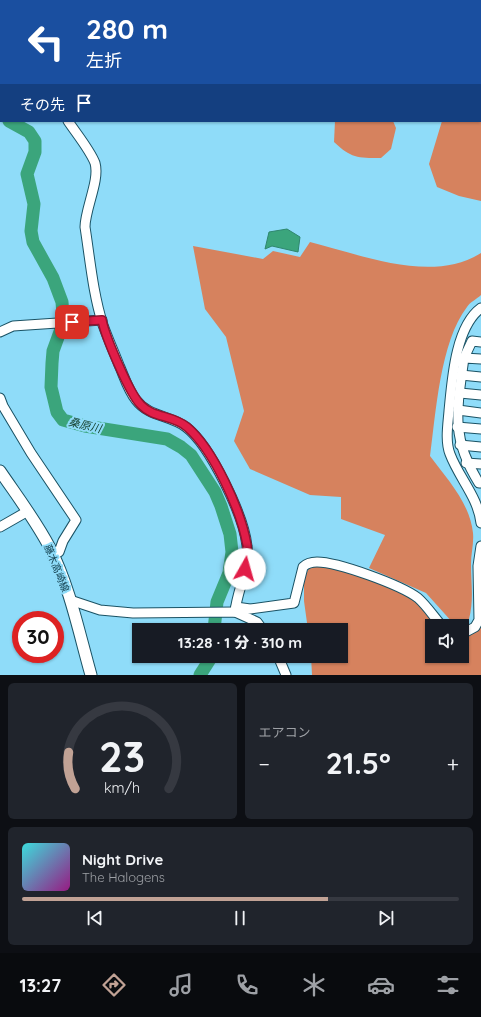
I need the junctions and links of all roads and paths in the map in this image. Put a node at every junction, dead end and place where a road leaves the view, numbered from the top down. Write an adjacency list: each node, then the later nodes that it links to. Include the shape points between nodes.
1 (69, 122): 3 (street, via 95,168 85,227)
2 (481, 308): 24 (street, via 462,337 456,356 448,444 449,453 471,491 480,513)
3 (102, 320): 4 (street, via 13,326); 29 (street, via 135,399 152,413 172,418 187,427 204,447 230,492 247,547)
4 (0, 332)
5 (480, 340): 6 (street, via 472,341)
6 (464, 358): 7 (street); 8 (street)
7 (481, 359)
8 (461, 375): 9 (street); 10 (street)
9 (481, 377)
10 (460, 393): 11 (street); 13 (street)
11 (481, 395)
12 (0, 398): 27 (street, via 31,453 76,520 63,540 59,552)
13 (458, 410): 14 (street); 15 (street)
14 (481, 413)
15 (457, 427): 16 (street); 17 (street)
16 (481, 429)
17 (460, 445): 18 (street); 19 (street)
18 (481, 447)
19 (466, 463): 20 (street); 22 (street)
20 (481, 464)
21 (0, 472): 23 (main road, 藤木高崎線)
22 (481, 483)
23 (28, 512): 25 (street); 27 (main road, 藤木高崎線)
24 (481, 523)
25 (0, 527)
26 (481, 546): 32 (street, via 478,566 479,620 475,627)
27 (53, 554): 28 (main road, 藤木高崎線)
28 (70, 600): 29 (street, via 100,610 134,613); 34 (main road, 藤木高崎線)
29 (236, 609): 30 (street, via 294,603 303,567 316,562 335,564 409,593); 31 (street)
30 (436, 619)
31 (257, 623)
32 (469, 630)
33 (281, 663): 35 (street)
34 (91, 675)
35 (286, 675)

